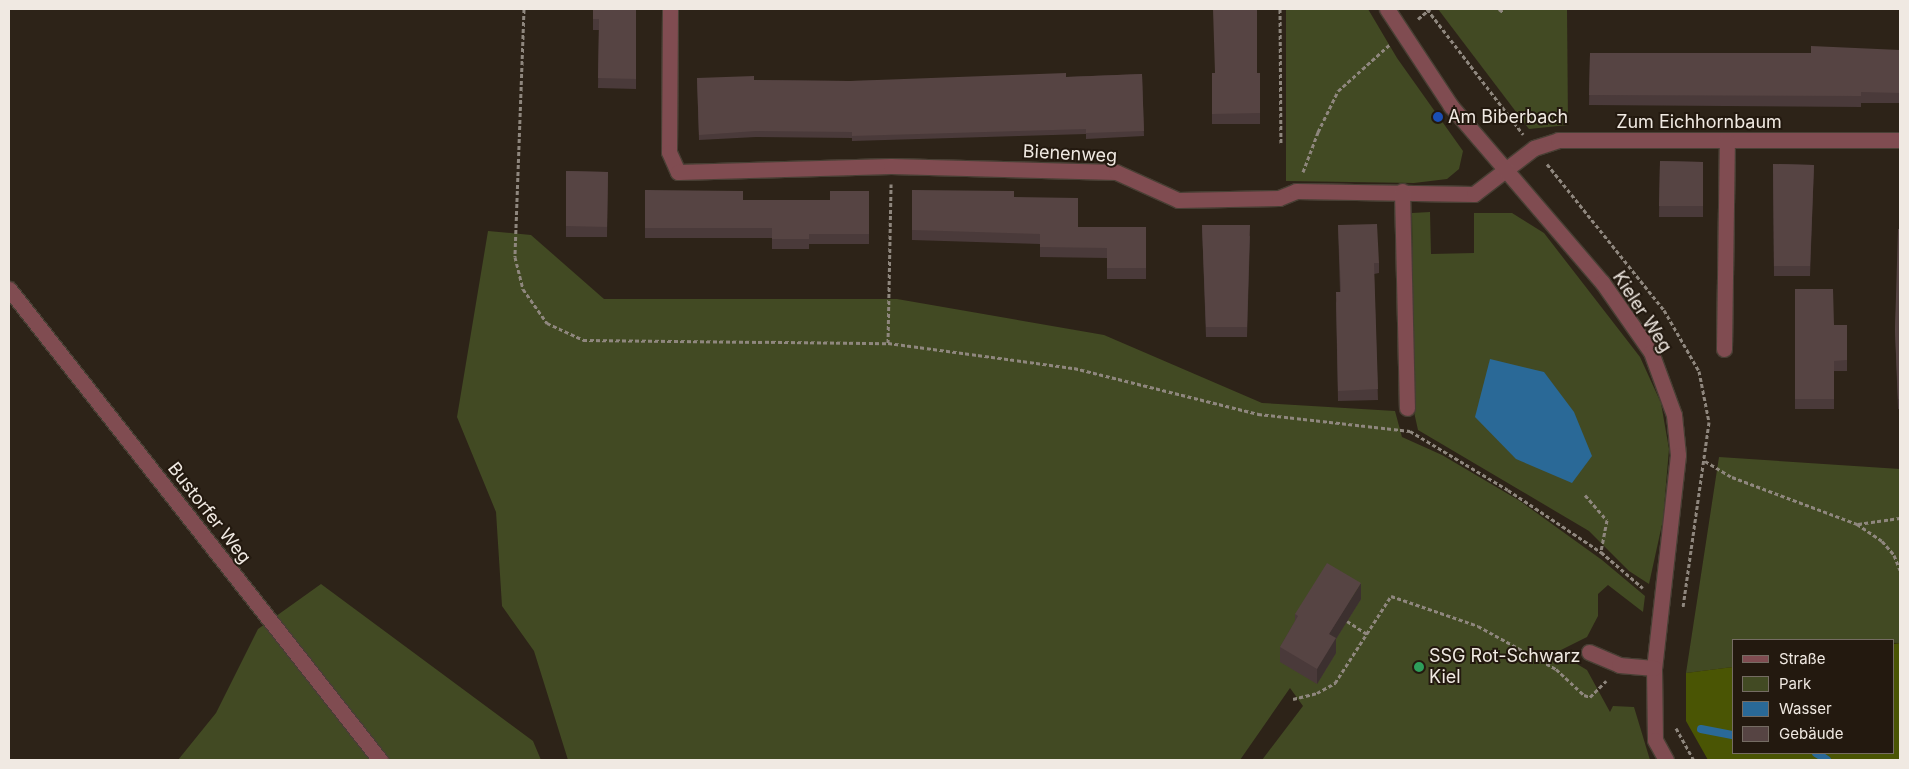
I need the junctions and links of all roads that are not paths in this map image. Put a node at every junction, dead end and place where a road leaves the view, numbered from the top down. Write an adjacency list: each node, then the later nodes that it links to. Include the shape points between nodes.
1 (670, 9): 6 (street, Bienenweg, via 669,152 678,172 891,166 1116,172 1178,200 1279,198 1296,191)
2 (1387, 9): 5 (street, Kieler Weg, via 1451,106)
3 (1900, 140): 4 (street, Zum Eichhornbaum)
4 (1727, 141): 5 (street, Zum Eichhornbaum, via 1558,140 1534,148); 8 (street)
5 (1506, 170): 6 (street, Bienenweg, via 1474,194); 11 (street, Kieler Weg, via 1602,282 1651,352 1674,415 1678,455)
6 (1402, 191): 9 (street)
7 (9, 289): 12 (street, Bustorfer Weg)
8 (1724, 349)
9 (1407, 408)
10 (1589, 652): 11 (street, via 1619,665)
11 (1654, 668): 13 (street, Kieler Weg, via 1655,740)
12 (380, 760)
13 (1666, 760)

